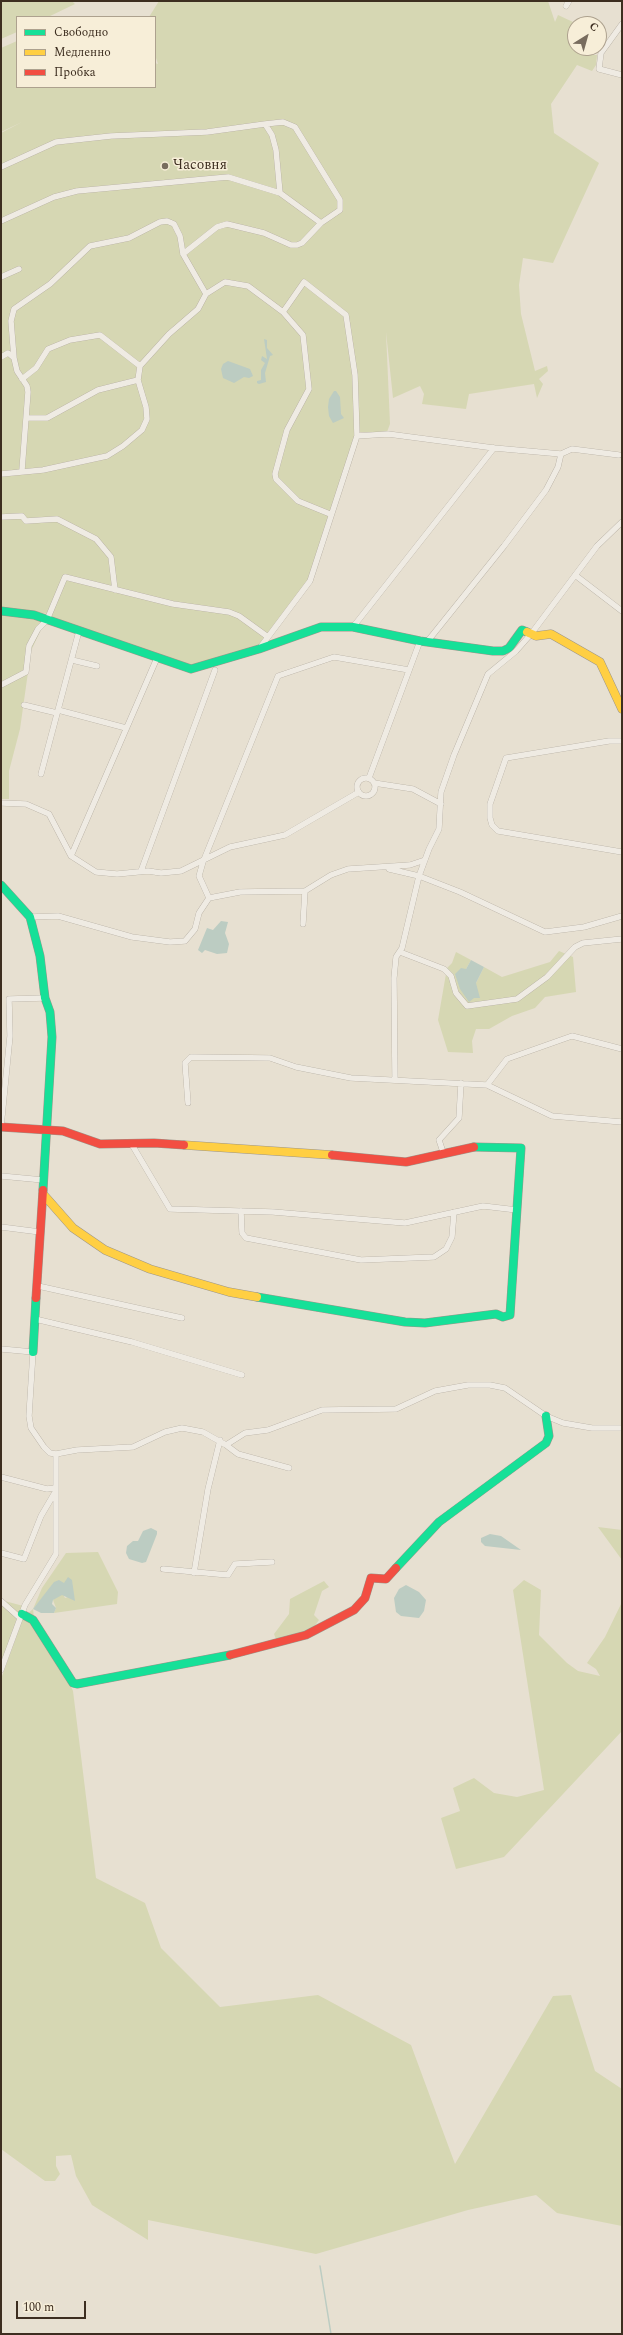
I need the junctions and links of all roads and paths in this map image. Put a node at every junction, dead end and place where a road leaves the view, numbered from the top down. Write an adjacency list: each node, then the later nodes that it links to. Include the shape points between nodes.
1 (622, 24): 2 (street, via 601,53 599,69)
2 (622, 75)
3 (265, 124): 4 (street, via 207,132 111,136 56,142); 5 (street, via 272,135 276,150); 7 (street, via 283,122 295,127 340,200 340,210)
4 (1, 167)
5 (280, 193): 6 (street, via 228,177 84,191 54,197); 7 (street)
6 (1, 221)
7 (321, 223): 8 (street, via 302,243 291,245 264,233 227,224 217,226)
8 (183, 254): 11 (street); 14 (street, via 180,236 174,224 167,221 129,238 90,246 50,284 14,309 11,321)
9 (18, 269): 10 (street)
10 (1, 277)
11 (206, 294): 12 (street, via 225,282 248,286); 15 (street, via 198,309 169,334)
12 (283, 312): 19 (street, via 304,282 346,315 355,375); 25 (street, via 303,335 308,389 287,430 275,474 276,479 298,501)
13 (1, 357): 14 (street, via 8,353)
14 (14, 358): 16 (street, via 16,371)
15 (140, 366): 16 (street, via 100,335 70,340 48,349 36,368); 17 (street)
16 (22, 379): 18 (street, via 28,392)
17 (138, 380): 18 (street, via 98,390 47,418); 23 (street, via 147,419 142,430 123,446 107,456 43,470)
18 (27, 418): 23 (street)
19 (357, 436): 20 (street, via 388,434); 25 (street)
20 (494, 448): 21 (street); 33 (street)
21 (561, 454): 22 (street, via 572,449); 37 (street, via 558,467 546,490 504,546)
22 (619, 455)
23 (22, 470): 24 (street)
24 (1, 474)
25 (330, 514): 36 (street, via 310,581)
26 (1, 517): 29 (street, via 22,516 26,522 57,519 96,539 111,557)
27 (622, 522): 28 (street, via 596,546)
28 (575, 575): 31 (street); 35 (street)
29 (115, 590): 32 (street, via 64,577); 36 (street, via 173,604 229,612 239,616)
30 (1, 611): 32 (street, via 34,615)
31 (622, 611)
32 (47, 620): 34 (street); 44 (street, via 38,629 29,646 26,672)
33 (353, 627): 37 (street); 38 (street, via 321,627)
34 (79, 631): 39 (street); 40 (street)
35 (531, 634): 37 (street, via 522,630 510,648 503,651 462,648); 46 (street, via 551,634 600,662); 55 (street, via 516,651 488,674 454,755 441,792)
36 (268, 637): 38 (street)
37 (423, 641): 43 (street)
38 (259, 649): 39 (street, via 191,669)
39 (157, 658): 48 (street)
40 (72, 660): 41 (street); 47 (street)
41 (97, 666)
42 (215, 670): 61 (street)
43 (408, 670): 51 (street); 59 (street, via 334,656 278,676)
44 (1, 685)
45 (24, 704): 47 (street)
46 (622, 709)
47 (58, 711): 48 (street); 50 (street)
48 (126, 728): 57 (street)
49 (622, 741): 56 (street, via 506,758 490,804 490,818 498,831)
50 (41, 774)
51 (369, 778): 52 (street); 53 (street, via 359,782)
52 (374, 783): 53 (street, via 375,789 372,793 364,795); 55 (street, via 413,789)
53 (359, 792): 59 (street, via 285,835 230,847)
54 (1, 802): 57 (street, via 26,804 49,814)
55 (441, 804): 58 (street, via 439,829)
56 (622, 852)
57 (70, 856): 61 (street, via 96,872 117,874)
58 (425, 860): 60 (street, via 410,865); 62 (street)
59 (203, 862): 61 (street, via 181,871); 65 (street, via 199,876)
60 (379, 867): 62 (street); 64 (street, via 348,869)
61 (141, 871)
62 (419, 876): 66 (street, via 460,892 545,932 577,929); 70 (street)
63 (1, 884): 67 (street)
64 (305, 891): 65 (street, via 240,892); 68 (street)
65 (209, 898): 67 (street, via 199,914 195,929 184,941 170,942 132,937 58,916)
66 (622, 916)
67 (30, 917): 71 (street, via 40,956)
68 (303, 924)
69 (622, 940): 70 (street, via 590,940 575,947 547,977 517,999 467,1006 456,994 451,976 444,969)
70 (400, 952): 73 (street, via 396,957 394,978)
71 (44, 998): 78 (street, via 9,999 10,1036); 79 (street, via 50,1012 52,1037)
72 (622, 1049): 75 (street, via 572,1036 507,1059)
73 (395, 1079): 74 (street); 76 (street, via 335,1075 296,1067 270,1058 191,1057 185,1063)
74 (461, 1083): 75 (street); 81 (street, via 459,1118 439,1140)
75 (486, 1084): 77 (street, via 552,1116)
76 (188, 1103)
77 (622, 1122)
78 (1, 1127): 79 (street, via 38,1131)
79 (47, 1129): 80 (street, via 63,1131 100,1144); 83 (street)
80 (131, 1144): 85 (street, via 279,1150 406,1162 478,1146 521,1148); 86 (street, via 170,1209)
81 (442, 1148)
82 (1, 1176): 83 (street)
83 (43, 1180): 84 (street)
84 (43, 1194): 85 (street, via 73,1228 86,1238 105,1250 150,1269 253,1297 301,1303 388,1320 425,1323 496,1314 503,1317 510,1315); 89 (street)
85 (517, 1210): 87 (street, via 483,1206)
86 (241, 1211): 87 (street, via 404,1223); 87 (street, via 242,1233 246,1238 361,1260 434,1257 446,1249 452,1237)
87 (454, 1212)
88 (1, 1227): 89 (street)
89 (40, 1232): 90 (street)
90 (38, 1286): 91 (street); 92 (street)
91 (182, 1318)
92 (35, 1319): 94 (street); 95 (street, via 132,1342)
93 (1, 1349): 94 (street)
94 (33, 1352): 100 (street, via 29,1416 31,1428 44,1447)
95 (242, 1375)
96 (546, 1416): 97 (street, via 576,1426); 99 (street, via 505,1388 468,1385 435,1391 396,1409 322,1410 268,1430 245,1433); 110 (street, via 549,1436 546,1443 439,1522 386,1579 370,1578 365,1598 358,1607 306,1635 225,1656 77,1684 73,1683 33,1620)
97 (622, 1428)
98 (220, 1440): 99 (street); 100 (street, via 203,1432 182,1428 165,1432 133,1447 77,1450); 108 (street)
99 (226, 1445): 101 (street, via 238,1454)
100 (56, 1454): 103 (street)
101 (289, 1468)
102 (1, 1477): 103 (street, via 47,1489)
103 (55, 1488): 104 (street)
104 (54, 1494): 105 (street, via 41,1516 24,1558); 110 (street, via 56,1554 34,1588)
105 (1, 1553)
106 (272, 1562): 108 (street, via 235,1564 228,1575)
107 (162, 1569): 108 (street)
108 (194, 1573)
109 (1, 1600): 110 (street)
110 (21, 1616): 111 (street)
111 (1, 1670)

